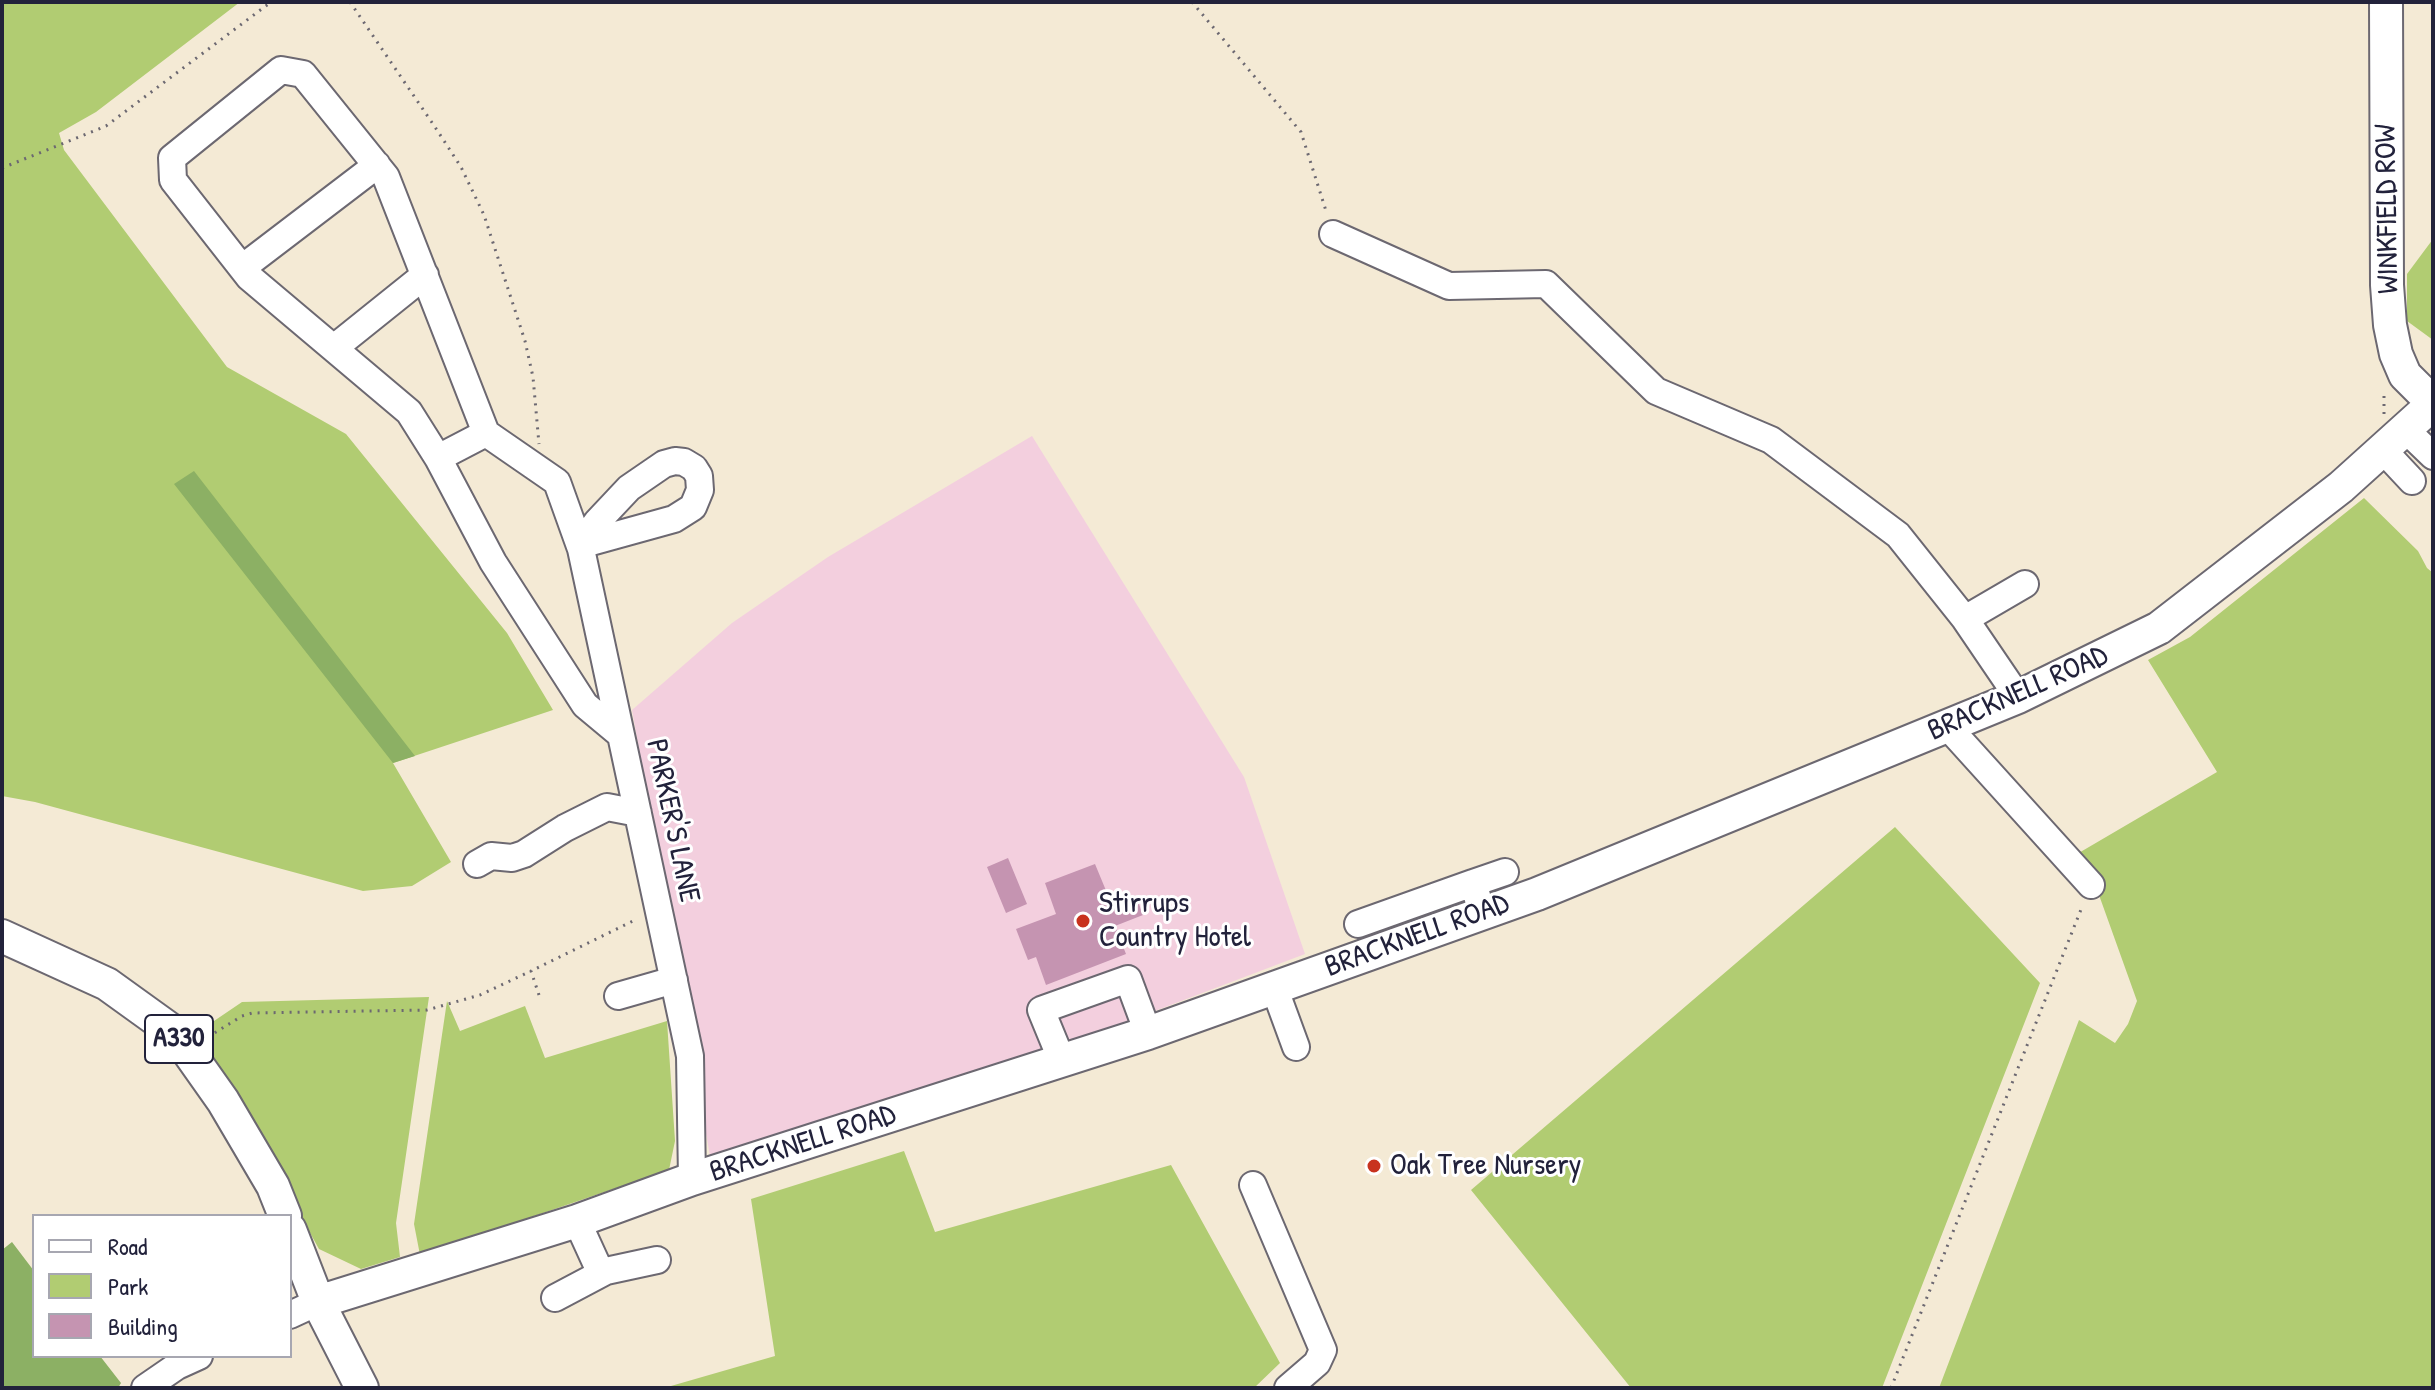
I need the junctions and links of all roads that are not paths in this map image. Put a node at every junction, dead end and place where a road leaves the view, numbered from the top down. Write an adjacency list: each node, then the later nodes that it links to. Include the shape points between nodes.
1 (2386, 2): 7 (main road, WINKFIELD ROW, via 2390,325 2405,375)
2 (377, 165): 4 (street); 4 (street, via 303,74 281,70 172,158 173,180); 5 (street)
3 (1333, 234): 14 (street, via 1449,286 1546,284 1656,391 1771,440 1898,535)
4 (242, 268): 6 (street)
5 (425, 275): 6 (street); 8 (street)
6 (334, 348): 11 (street, via 409,412)
7 (2433, 404): 9 (main road, BRACKNELL ROAD)
8 (486, 433): 11 (street); 17 (street, PARKER'S LANE, via 549,477 580,545)
9 (2394, 440): 10 (street); 12 (street); 15 (main road, BRACKNELL ROAD, via 2159,628)
10 (2433, 456)
11 (438, 458): 17 (street, via 493,562 585,705)
12 (2412, 481)
13 (2025, 584): 14 (street)
14 (1965, 619): 15 (street)
15 (2018, 697): 16 (main road, BRACKNELL ROAD)
16 (1948, 727): 21 (street); 22 (main road, BRACKNELL ROAD, via 1537,894)
17 (621, 735): 18 (street, PARKER'S LANE)
18 (638, 813): 19 (street, via 607,807 524,854 491,856); 25 (street, PARKER'S LANE)
19 (477, 864)
20 (1505, 872): 22 (street)
21 (2091, 885)
22 (1478, 898): 23 (street); 26 (main road, BRACKNELL ROAD)
23 (1358, 924)
24 (2, 936): 33 (main road, A330, via 107,984 175,1033 223,1101)
25 (674, 980): 27 (street); 31 (street, PARKER'S LANE, via 690,1056)
26 (1274, 987): 28 (main road, BRACKNELL ROAD); 29 (street)
27 (618, 996)
28 (1148, 1033): 30 (main road, BRACKNELL ROAD); 30 (street, via 1128,979 1041,1010)
29 (1296, 1047)
30 (1062, 1061): 31 (main road, BRACKNELL ROAD)
31 (692, 1179): 34 (main road, BRACKNELL ROAD)
32 (1253, 1185): 43 (street, via 1323,1350 1317,1363)
33 (284, 1214)
34 (577, 1221): 37 (street, via 598,1267); 39 (main road, BRACKNELL ROAD)
35 (292, 1241): 39 (main road)
36 (657, 1260): 37 (street)
37 (606, 1271): 38 (street)
38 (555, 1298)
39 (304, 1309): 42 (main road)
40 (195, 1358): 41 (street)
41 (145, 1388)
42 (362, 1388)
43 (1288, 1388)

